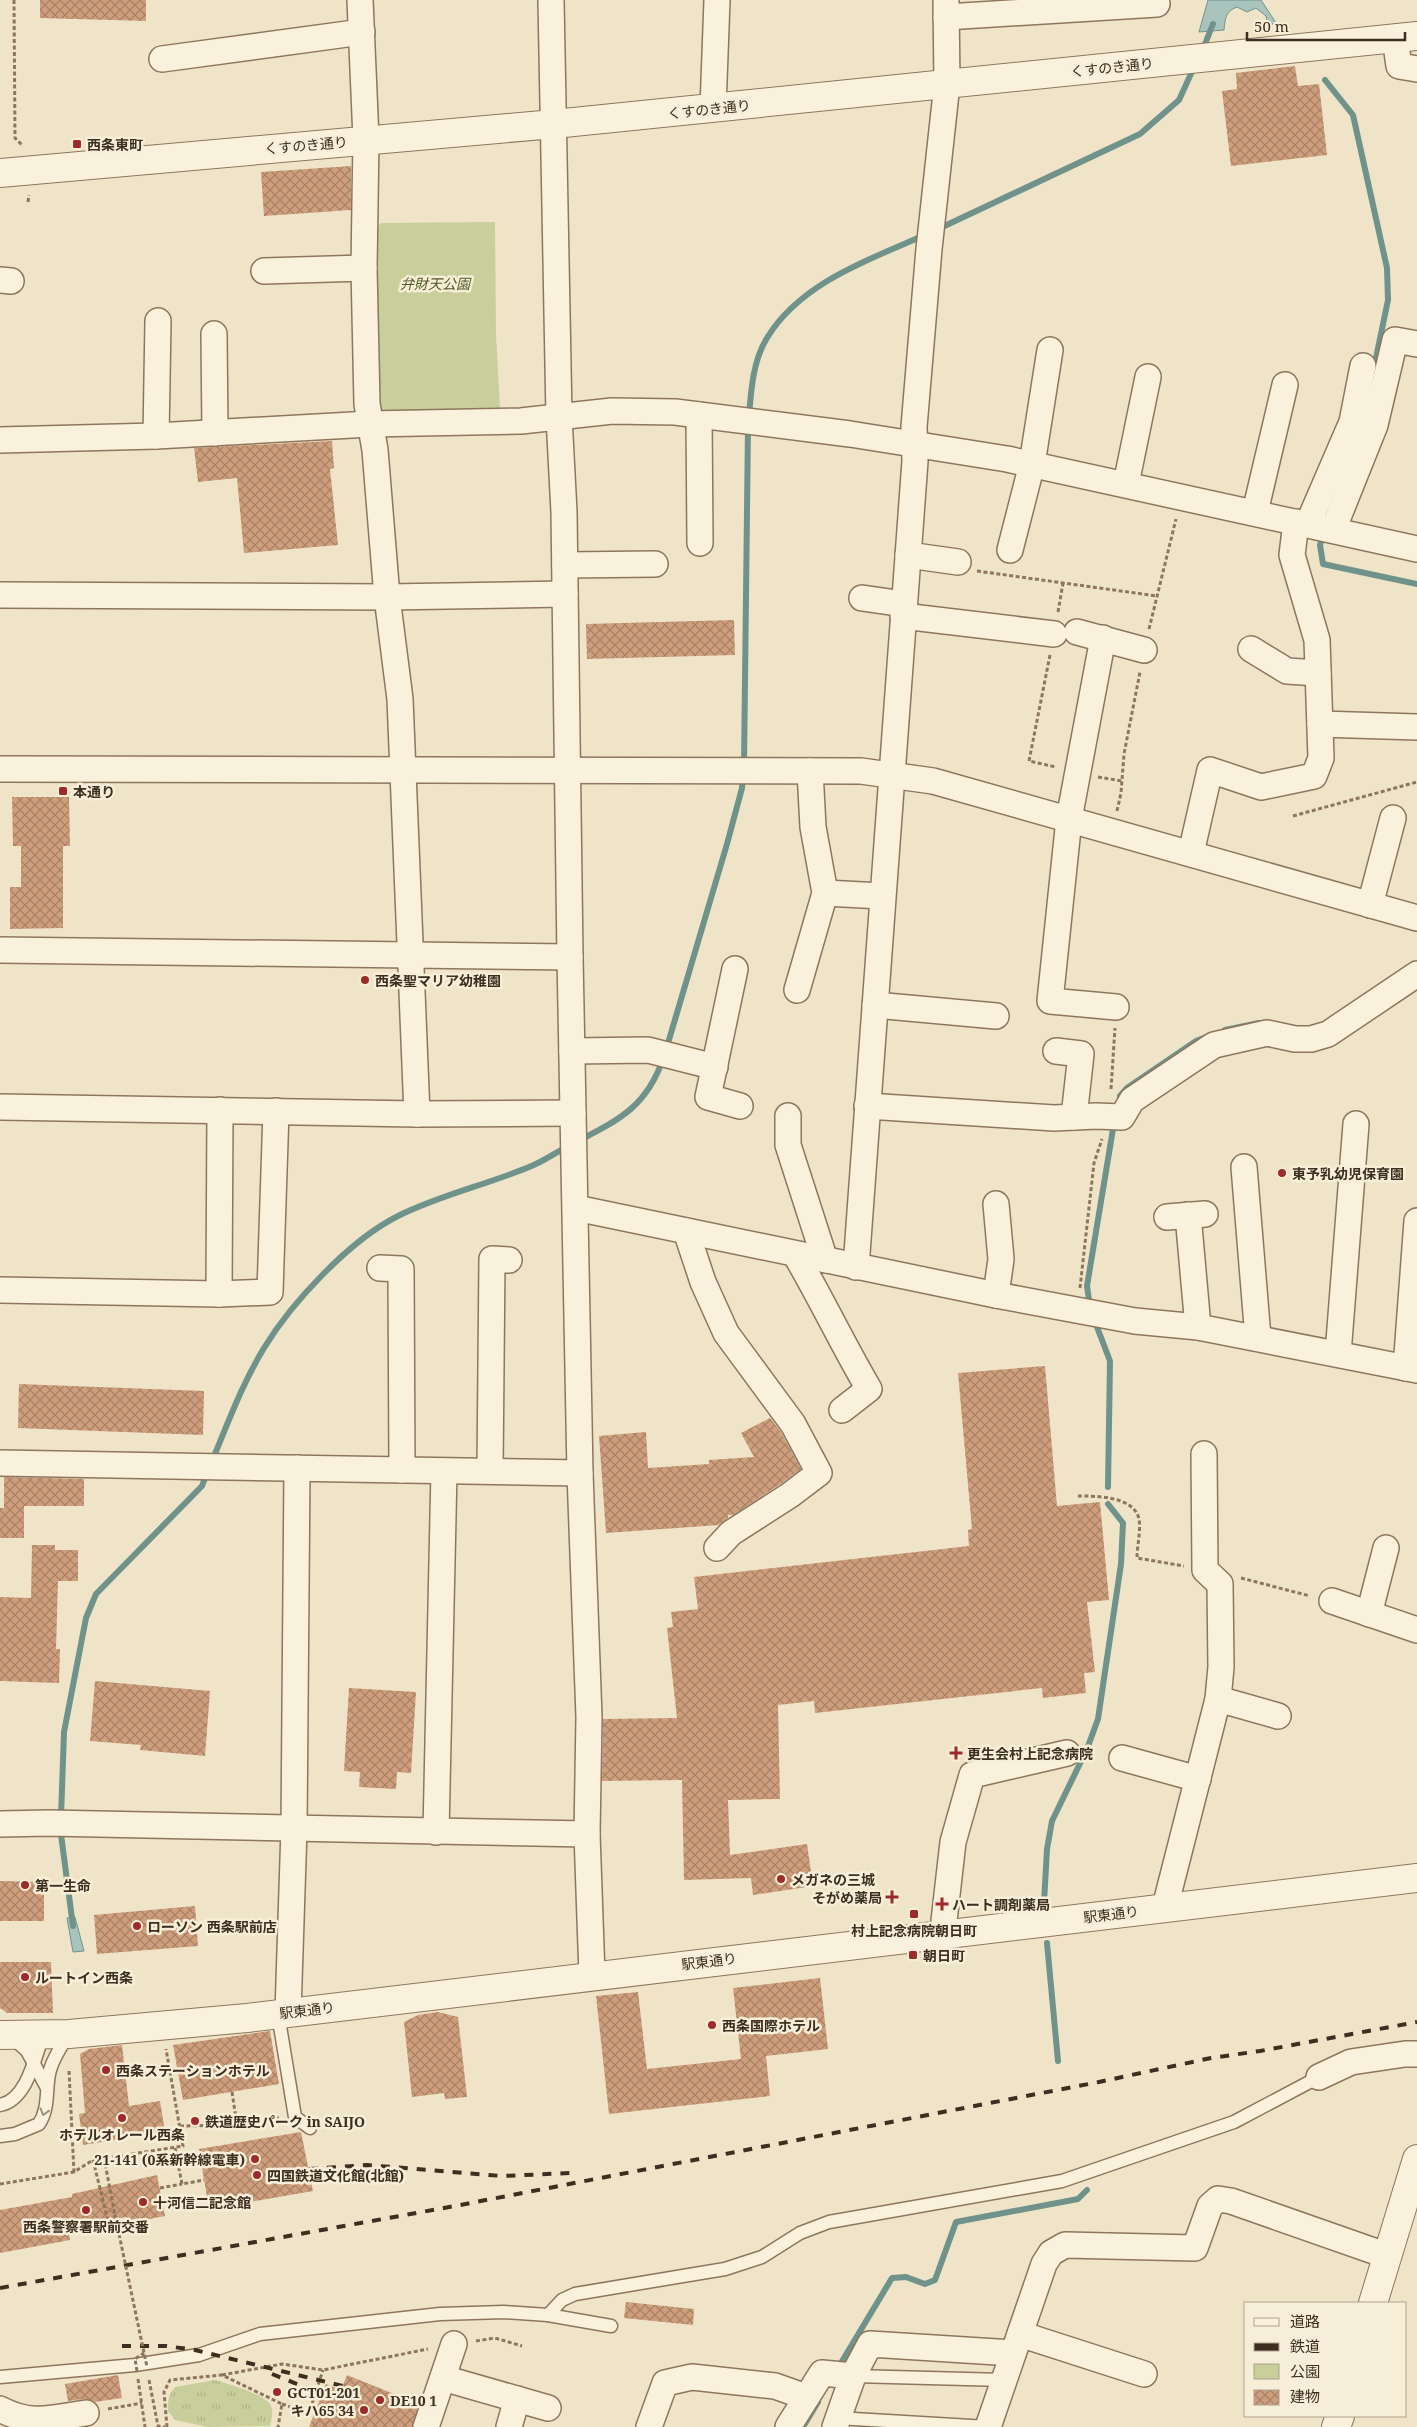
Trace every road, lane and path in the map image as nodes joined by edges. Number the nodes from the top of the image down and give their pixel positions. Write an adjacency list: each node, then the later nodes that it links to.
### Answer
1 (14, 0): 15 (path)
2 (360, 0): 7 (street)
3 (551, 0): 13 (street)
4 (717, 0): 12 (street)
5 (1157, 4): 6 (street)
6 (946, 8): 11 (street)
7 (362, 32): 9 (street); 14 (street)
8 (1406, 37): 10 (street); 11 (street, くすのき通り)
9 (162, 59)
10 (1417, 69)
11 (947, 84): 12 (street, くすのき通り); 33 (street)
12 (713, 108): 13 (street, くすのき通り)
13 (554, 124): 14 (street, くすのき通り); 28 (street)
14 (366, 140): 15 (street, くすのき通り); 18 (street)
15 (32, 170): 16 (street, くすのき通り); 17 (path)
16 (0, 173)
17 (28, 202)
18 (364, 268): 19 (street); 29 (street)
19 (264, 271)
20 (158, 321): 31 (street)
21 (214, 334): 30 (street)
22 (1417, 344): 37 (street)
23 (1050, 350): 34 (street)
24 (1363, 366): 37 (street)
25 (1148, 377): 35 (street)
26 (1285, 384): 36 (street)
27 (699, 414): 28 (street); 33 (street); 38 (street)
28 (559, 417): 29 (street); 44 (street)
29 (370, 424): 30 (street); 48 (street)
30 (215, 433): 31 (street)
31 (156, 436): 32 (street)
32 (0, 440)
33 (915, 445): 34 (street); 41 (street)
34 (1032, 464): 35 (street); 40 (street)
35 (1126, 484): 36 (street)
36 (1255, 512): 37 (street)
37 (1316, 526): 39 (street); 56 (street)
38 (700, 543)
39 (1417, 549)
40 (1010, 550)
41 (908, 555): 42 (street); 51 (street)
42 (958, 562): 45 (path)
43 (655, 564): 44 (street)
44 (564, 565): 46 (street)
45 (1063, 583): 49 (path); 52 (path)
46 (565, 594): 48 (street); 61 (street)
47 (0, 595): 48 (street)
48 (387, 596): 60 (street)
49 (1157, 596)
50 (862, 598): 51 (street)
51 (904, 610): 52 (street); 64 (street)
52 (1066, 633): 53 (street); 63 (path)
53 (1103, 638): 55 (street); 63 (street)
54 (1251, 649): 56 (street)
55 (1144, 650)
56 (1318, 673): 57 (street)
57 (1320, 724): 58 (street); 70 (street)
58 (1417, 727)
59 (0, 769): 60 (street)
60 (404, 769): 61 (street); 76 (street)
61 (567, 770): 62 (street); 77 (street)
62 (810, 771): 64 (street); 71 (street)
63 (1077, 772): 65 (path); 69 (street)
64 (891, 774): 69 (street); 72 (street)
65 (1122, 782)
66 (1417, 782): 67 (path)
67 (1293, 816)
68 (1393, 818): 73 (street)
69 (1069, 819): 70 (street); 82 (street)
70 (1191, 853): 73 (street)
71 (825, 893): 72 (street); 80 (street)
72 (882, 896): 81 (street)
73 (1370, 905): 74 (street)
74 (1417, 918)
75 (0, 950): 76 (street)
76 (411, 954): 77 (street); 93 (street)
77 (570, 957): 85 (street)
78 (734, 969): 86 (street)
79 (1417, 974): 96 (street)
80 (797, 990)
81 (875, 1005): 83 (street); 88 (street)
82 (1116, 1007): 96 (path)
83 (996, 1016)
84 (1056, 1051): 95 (street)
85 (572, 1052): 86 (street); 92 (street)
86 (715, 1068): 87 (street)
87 (740, 1106)
88 (868, 1106): 95 (street); 107 (street)
89 (0, 1107): 90 (street)
90 (220, 1110): 91 (street); 110 (street)
91 (276, 1111): 93 (street); 110 (street)
92 (573, 1113): 93 (street); 100 (street)
93 (417, 1114)
94 (788, 1116): 106 (street)
95 (1074, 1117): 96 (street)
96 (1114, 1117): 112 (path)
97 (1356, 1124): 115 (street)
98 (1244, 1167): 114 (street)
99 (996, 1204): 111 (street)
100 (576, 1208): 103 (street); 124 (street)
101 (1186, 1216): 113 (street)
102 (1417, 1221): 116 (street)
103 (686, 1231): 104 (street); 125 (street)
104 (795, 1254): 106 (street); 117 (street)
105 (509, 1260): 123 (street)
106 (826, 1260): 107 (street)
107 (856, 1267): 111 (street)
108 (380, 1268): 121 (street)
109 (0, 1290): 110 (street)
110 (219, 1294)
111 (996, 1295): 112 (street)
112 (1087, 1312): 113 (street)
113 (1198, 1327): 114 (street)
114 (1258, 1338): 115 (street)
115 (1338, 1354): 116 (street)
116 (1411, 1369)
117 (842, 1410)
118 (1204, 1454): 130 (street)
119 (0, 1463): 120 (street)
120 (298, 1468): 121 (street); 136 (street)
121 (402, 1470): 122 (street)
122 (444, 1471): 123 (street); 137 (street)
123 (490, 1471): 124 (street)
124 (580, 1473): 138 (street)
125 (717, 1548)
126 (1386, 1548): 128 (street)
127 (1332, 1601): 128 (street)
128 (1369, 1614): 129 (street)
129 (1417, 1630)
130 (1218, 1699): 131 (street); 134 (street)
131 (1278, 1716)
132 (1067, 1753): 141 (street)
133 (1122, 1758): 134 (street)
134 (1198, 1779): 140 (street)
135 (0, 1824): 136 (street)
136 (294, 1829): 137 (street); 143 (street)
137 (436, 1832): 138 (street)
138 (588, 1834): 142 (street)
139 (1417, 1878): 140 (street, 駅東通り)
140 (1165, 1908): 141 (street, 駅東通り)
141 (946, 1933): 142 (street, 駅東通り)
142 (592, 1975): 143 (street, 駅東通り)
143 (283, 2013): 144 (street, 駅東通り); 156 (lane)
144 (56, 2034): 145 (street, 駅東通り); 149 (lane); 151 (lane)
145 (5, 2036): 149 (lane)
146 (165, 2044): 158 (path)
147 (1417, 2054): 150 (street)
148 (68, 2062): 153 (path)
149 (34, 2063): 151 (lane); 155 (lane)
150 (1319, 2077): 173 (lane)
151 (47, 2088): 160 (lane, one-way to 160)
152 (232, 2092): 157 (path)
153 (70, 2093): 154 (path); 165 (path)
154 (62, 2094)
155 (0, 2105)
156 (295, 2117): 157 (path); 159 (lane)
157 (237, 2125): 158 (path)
158 (180, 2126): 161 (path)
159 (310, 2128)
160 (0, 2136)
161 (175, 2148): 162 (path); 168 (path)
162 (104, 2158): 163 (path); 170 (path, bridge)
163 (94, 2160): 165 (path); 170 (path)
164 (1417, 2160): 171 (street)
165 (74, 2172): 167 (path)
166 (204, 2180): 168 (path)
167 (0, 2184)
168 (182, 2184): 169 (path)
169 (160, 2188)
170 (117, 2225): 178 (path, bridge)
171 (1388, 2256): 172 (street); 176 (street)
172 (1374, 2302)
173 (548, 2315): 174 (lane); 183 (lane)
174 (611, 2326)
175 (454, 2344): 177 (path); 179 (path); 184 (street)
176 (1017, 2344): 180 (street); 182 (street); 185 (street)
177 (522, 2346)
178 (144, 2353): 188 (path, bridge); 194 (path, bridge)
179 (324, 2370): 181 (path); 189 (path)
180 (1144, 2374)
181 (222, 2375): 189 (path); 196 (path)
182 (852, 2375): 185 (lane); 186 (street); 193 (street)
183 (0, 2377)
184 (443, 2378): 187 (street); 198 (street)
185 (1004, 2380): 202 (street)
186 (806, 2397): 200 (street); 201 (street)
187 (517, 2399): 190 (street); 199 (street)
188 (142, 2403): 192 (path); 195 (path)
189 (282, 2404): 197 (path)
190 (548, 2408)
191 (0, 2409): 192 (street)
192 (86, 2413)
193 (836, 2423): 202 (lane)
194 (156, 2426): 196 (path)
195 (145, 2427)
196 (166, 2427)
197 (278, 2427)
198 (426, 2427)
199 (509, 2427)
200 (649, 2427)
201 (788, 2427)
202 (988, 2427)

